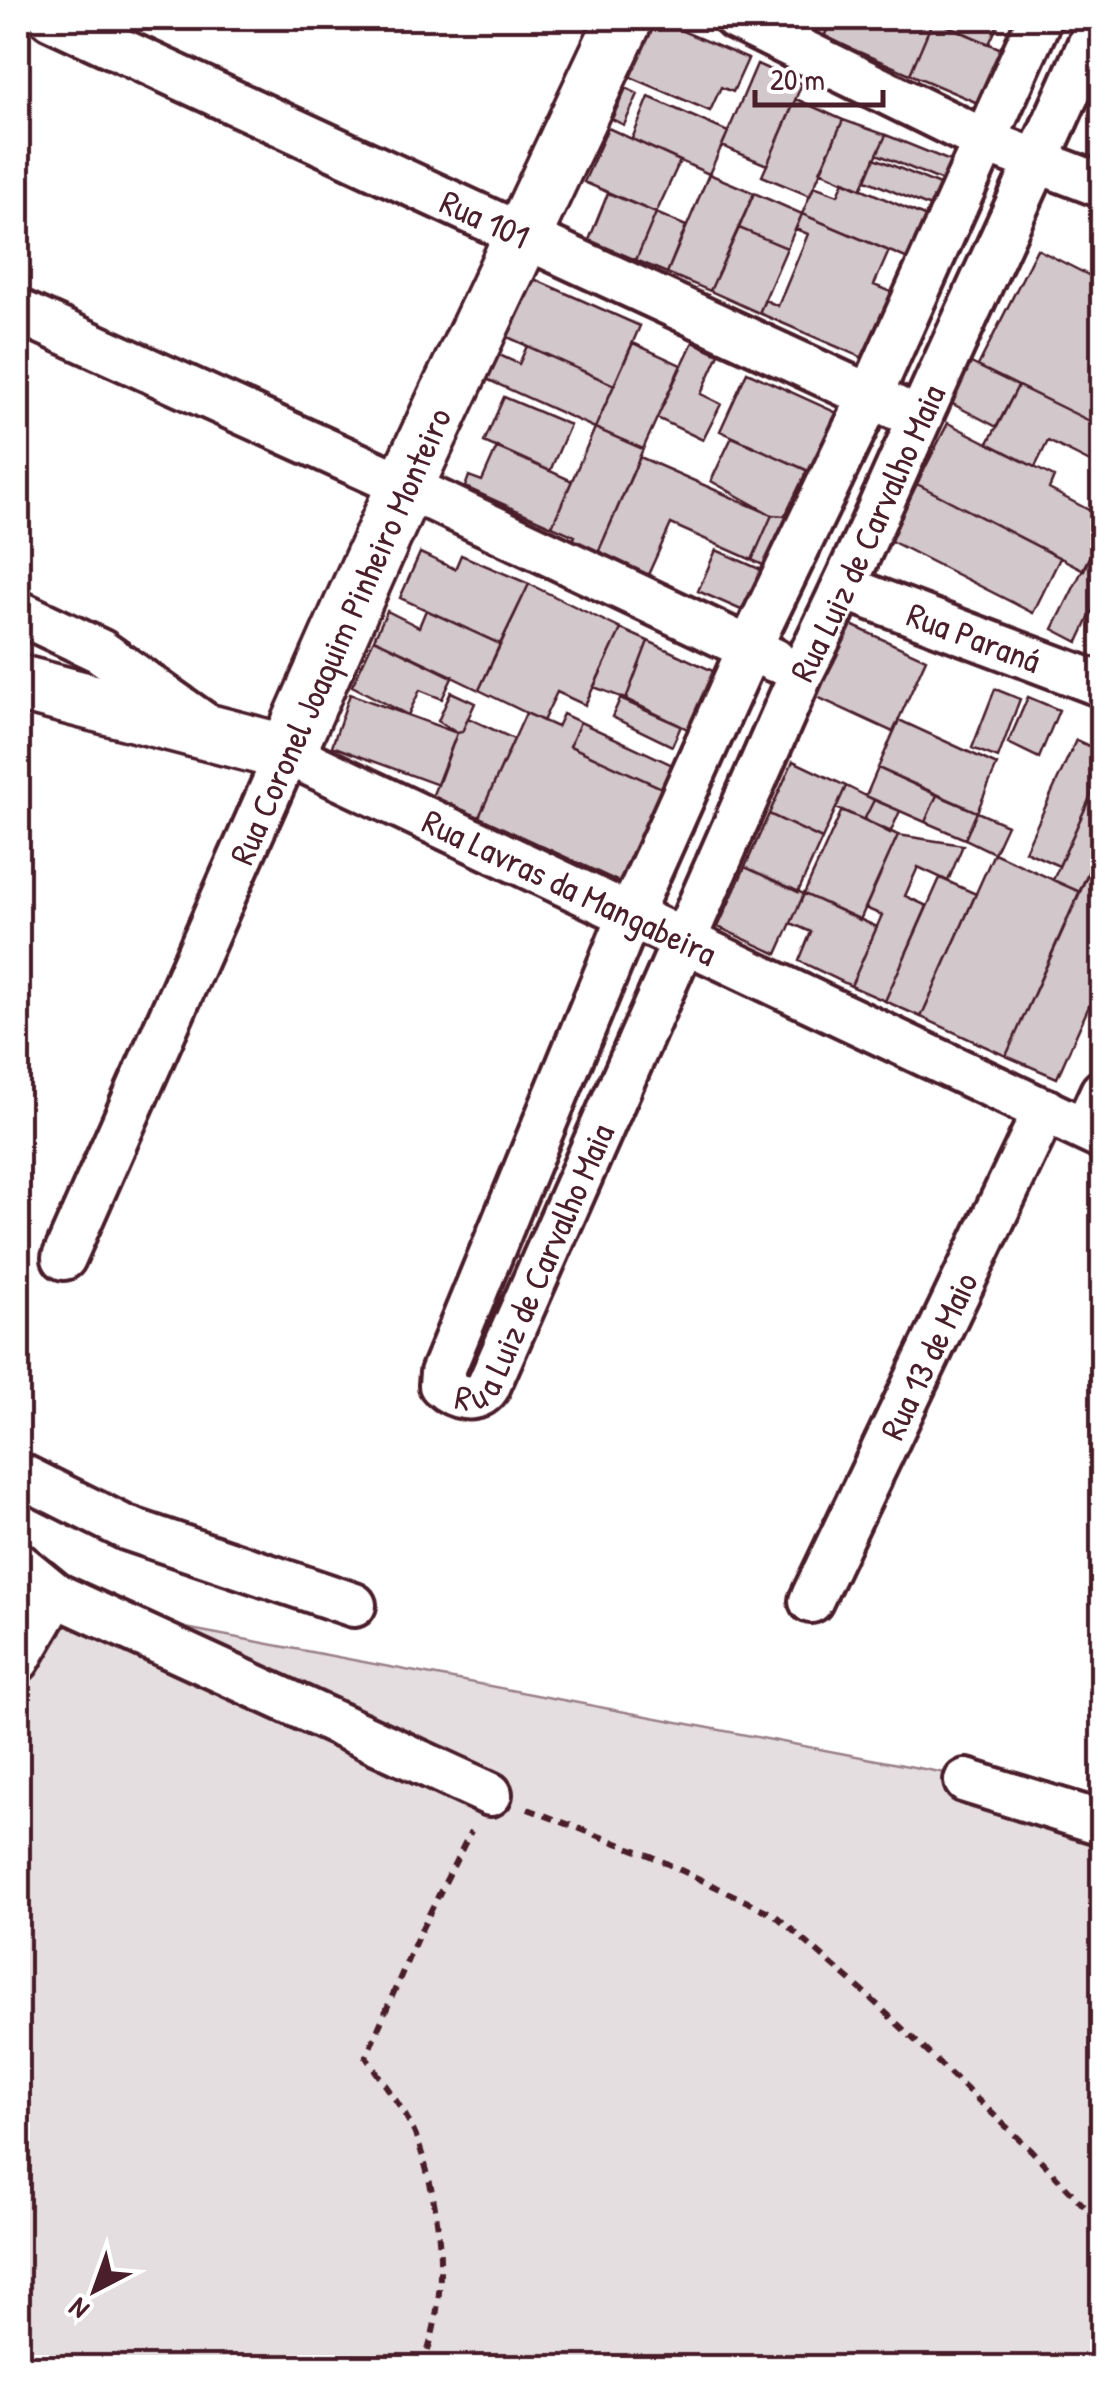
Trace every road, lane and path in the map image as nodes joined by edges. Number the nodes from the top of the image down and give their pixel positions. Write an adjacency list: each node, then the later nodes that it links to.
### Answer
1 (51, 18): 9 (street, Rua 101)
2 (625, 18): 9 (street, Rua Coronel Joaquim Pinheiro Monteiro)
3 (735, 18): 6 (street)
4 (1040, 18): 6 (street, Rua Luiz de Carvalho Maia)
5 (1101, 18): 7 (street, Rua Luiz de Carvalho Maia)
6 (985, 141): 7 (street); 11 (street, Rua Luiz de Carvalho Maia)
7 (1039, 161): 8 (street); 12 (street, Rua Luiz de Carvalho Maia)
8 (1102, 186)
9 (522, 236): 11 (street, Rua 101); 13 (street, Rua Coronel Joaquim Pinheiro Monteiro)
10 (18, 311): 13 (street)
11 (870, 397): 12 (street, Rua 101); 16 (street, Rua Luiz de Carvalho Maia)
12 (920, 417): 14 (street, Rua Luiz de Carvalho Maia)
13 (405, 486): 16 (street); 21 (street, Rua Coronel Joaquim Pinheiro Monteiro)
14 (845, 588): 17 (street, Rua Luiz de Carvalho Maia); 19 (street, Rua Paraná)
15 (18, 612): 20 (street)
16 (749, 649): 17 (street); 22 (street, Rua Luiz de Carvalho Maia)
17 (802, 672): 23 (street, Rua Luiz de Carvalho Maia)
18 (18, 683): 20 (street, Rua Lavras da Mangabeira)
19 (1102, 685)
20 (216, 733): 21 (street, Rua Lavras da Mangabeira)
21 (287, 753): 22 (street, Rua Lavras da Mangabeira); 26 (street, Rua Coronel Joaquim Pinheiro Monteiro)
22 (630, 915): 23 (street, Rua Lavras da Mangabeira); 23 (street, Rua Luiz de Carvalho Maia)
23 (683, 940): 24 (street, Rua Lavras da Mangabeira)
24 (1045, 1110): 25 (street, Rua Lavras da Mangabeira); 30 (street, Rua 13 de Maio)
25 (1097, 1120)
26 (64, 1258)
27 (18, 1474): 31 (street)
28 (18, 1564): 29 (street)
29 (56, 1595): 32 (street); 34 (street)
30 (810, 1601)
31 (354, 1604)
32 (18, 1660)
33 (966, 1781): 35 (street)
34 (490, 1794): 36 (path); 37 (path)
35 (1102, 1824)
36 (1102, 2226)
37 (422, 2368)

